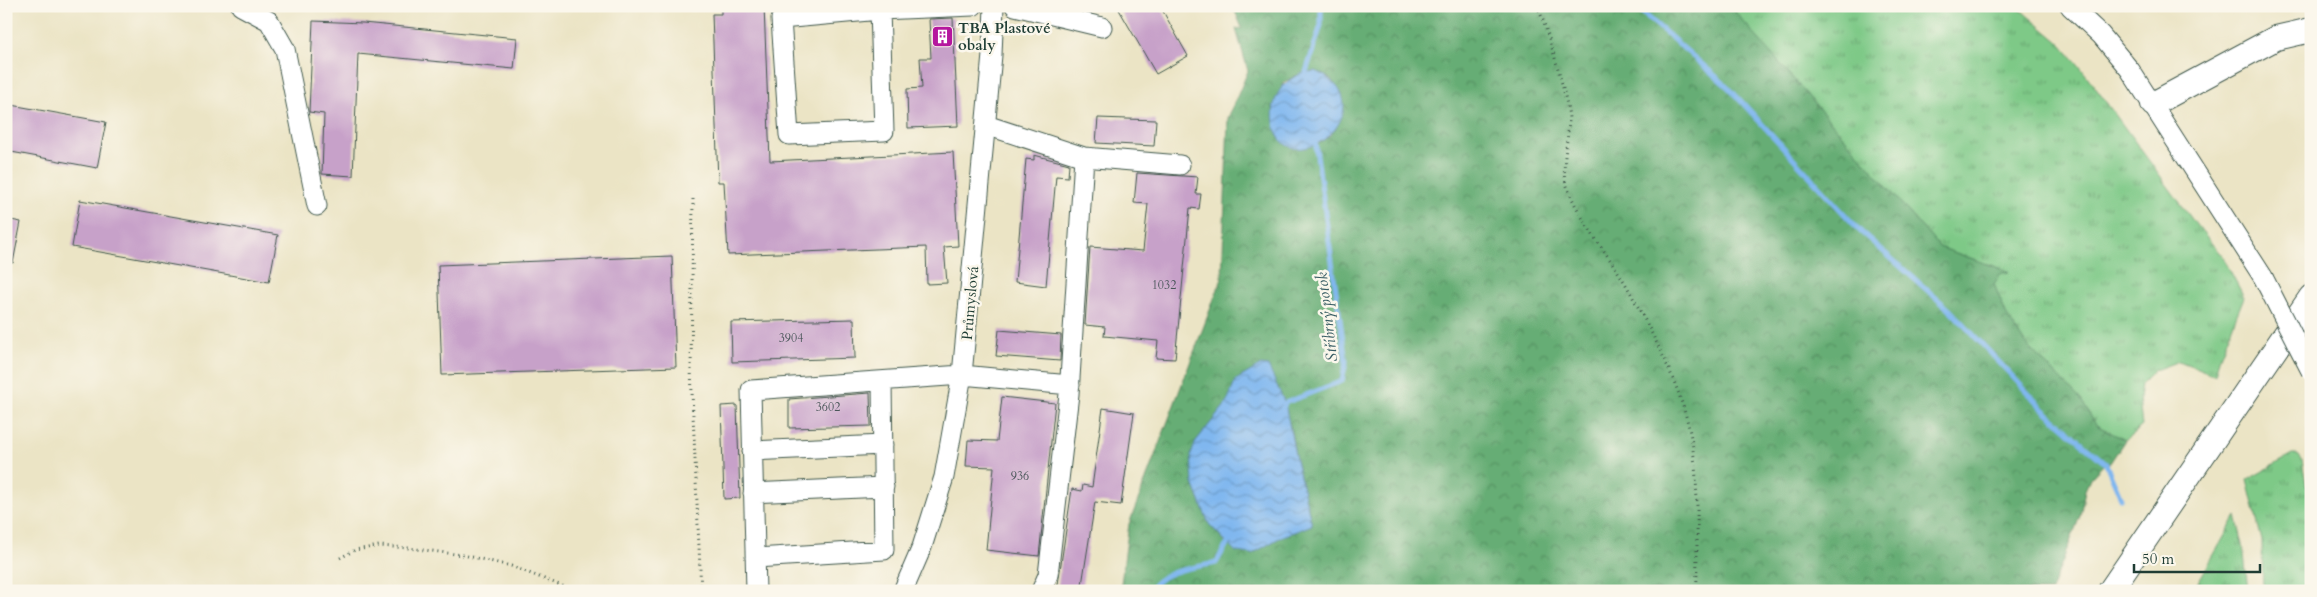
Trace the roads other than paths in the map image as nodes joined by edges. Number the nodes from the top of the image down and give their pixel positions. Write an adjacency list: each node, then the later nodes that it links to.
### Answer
1 (241, 6): 13 (street)
2 (973, 6): 6 (street)
3 (994, 6): 10 (street, Průmyslová)
4 (1015, 6): 7 (street)
5 (2070, 6): 9 (street)
6 (880, 10): 6 (street)
7 (1102, 27)
8 (2311, 30): 9 (main road)
9 (2153, 104): 17 (street, bridge)
10 (986, 125): 11 (street); 18 (street, Průmyslová)
11 (1084, 157): 12 (street); 20 (street)
12 (1180, 165)
13 (317, 206)
14 (2311, 297): 16 (main road)
15 (2311, 319): 16 (main road)
16 (2271, 356): 29 (main road)
17 (2311, 371)
18 (962, 376): 19 (street); 20 (street); 27 (street, Průmyslová)
19 (882, 381): 21 (street); 22 (street)
20 (1070, 384): 28 (street)
21 (883, 445): 22 (street); 23 (street)
22 (752, 452): 24 (street)
23 (884, 487): 24 (street); 25 (street)
24 (753, 493): 25 (street)
25 (755, 558): 26 (street)
26 (756, 591)
27 (903, 591)
28 (1041, 591)
29 (2110, 591)

